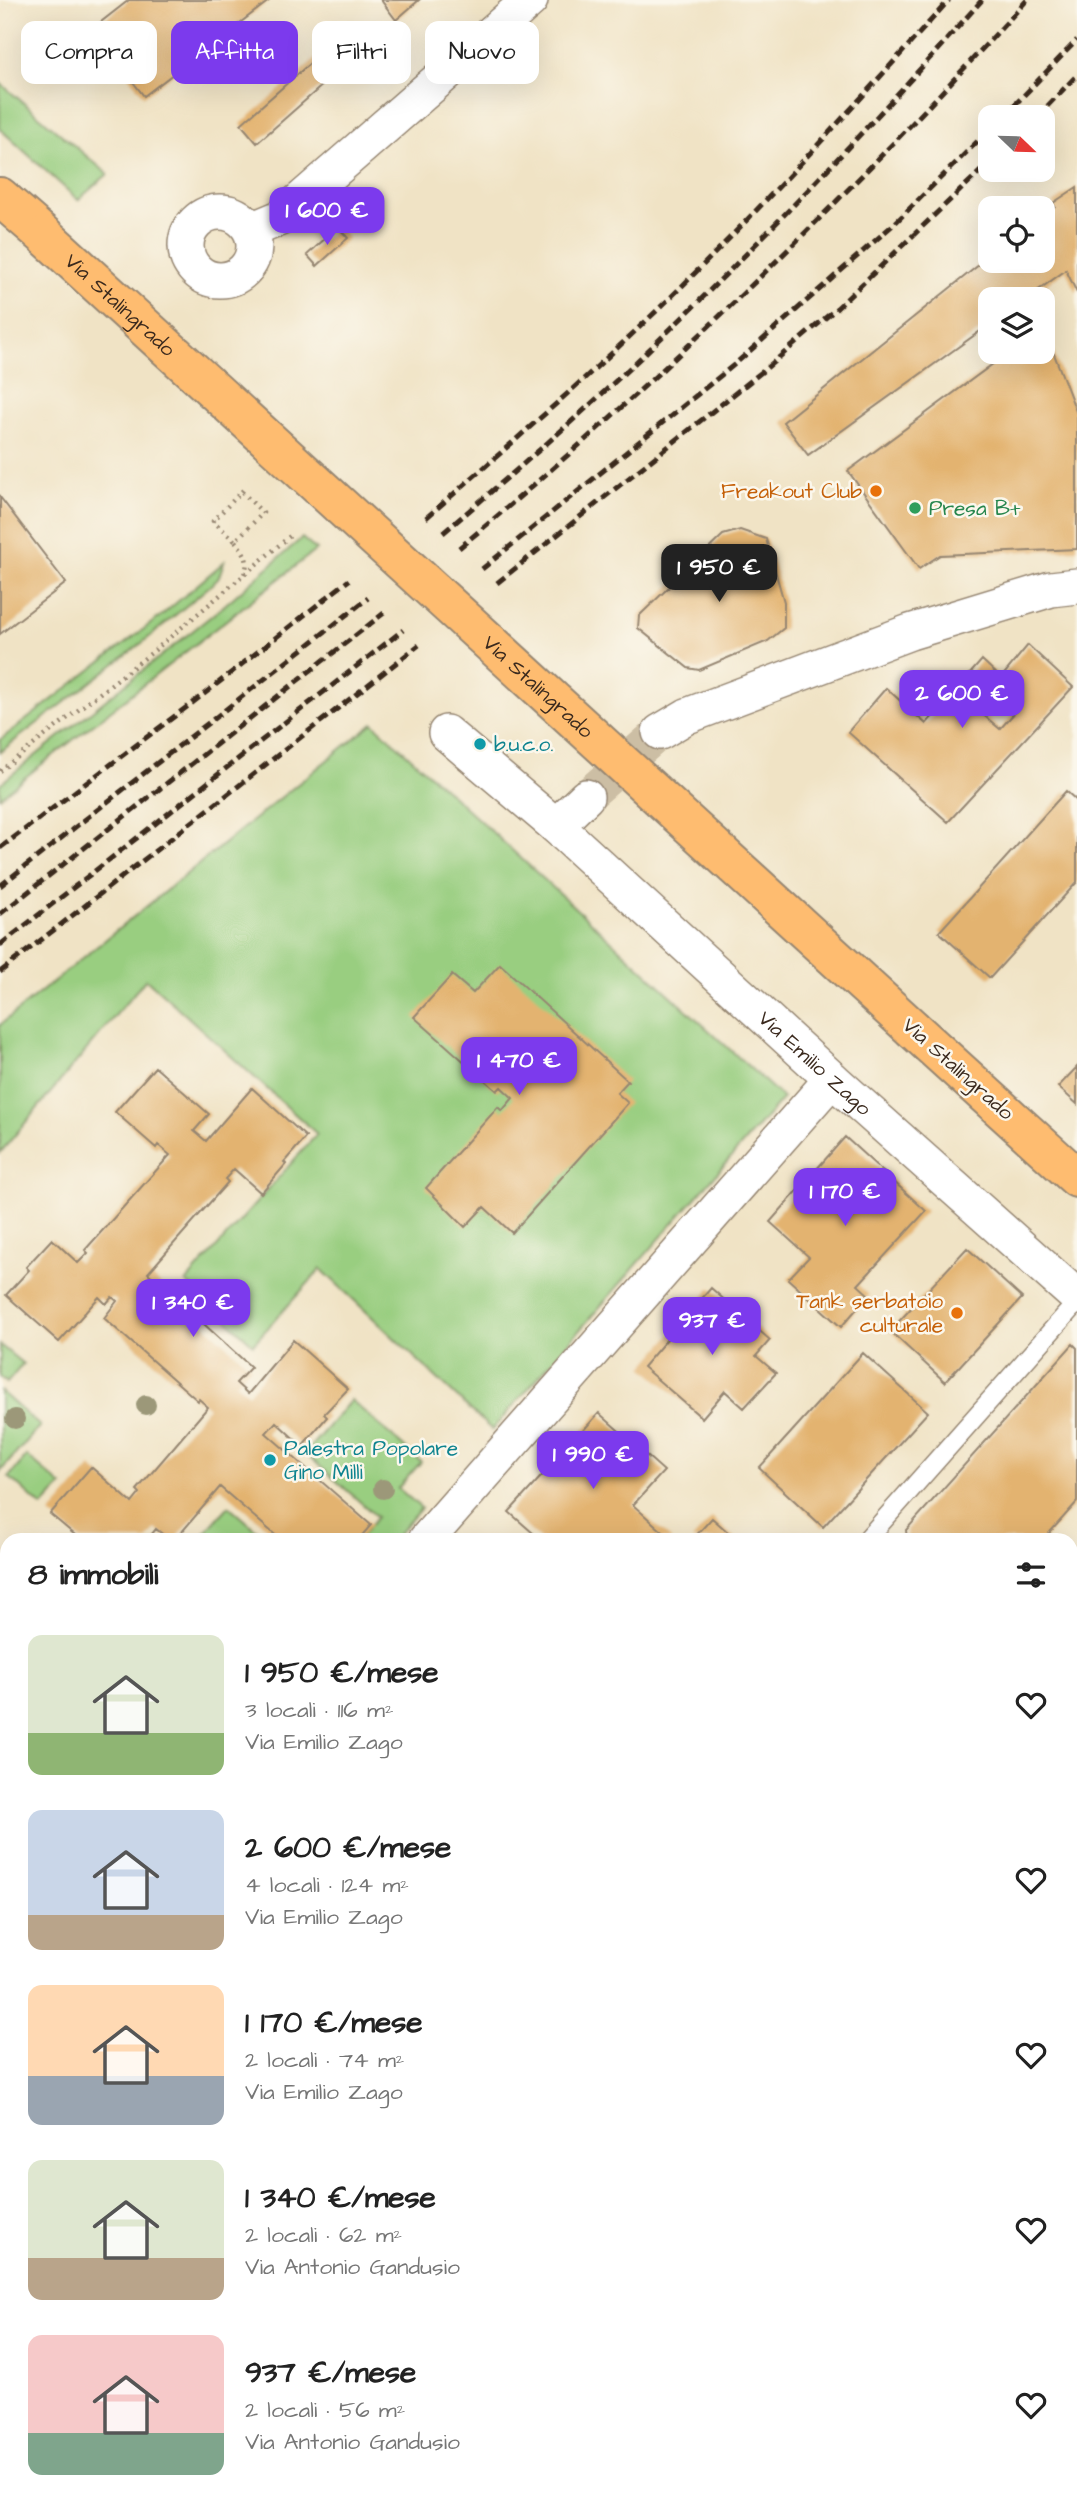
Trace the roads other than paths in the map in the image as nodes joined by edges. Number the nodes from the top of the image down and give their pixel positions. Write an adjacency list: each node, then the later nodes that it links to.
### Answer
1 (530, 0): 3 (street)
2 (0, 197): 10 (main road, Via Stalingrado, bridge)
3 (251, 230)
4 (1077, 586): 5 (street)
5 (660, 732)
6 (446, 733): 8 (street, Via Emilio Zago)
7 (586, 797): 8 (street)
8 (556, 826): 9 (street, Via Emilio Zago)
9 (832, 1079): 11 (street, Via Emilio Zago); 12 (street)
10 (1077, 1178)
11 (1077, 1300): 13 (lane)
12 (432, 1533)
13 (872, 1533)

